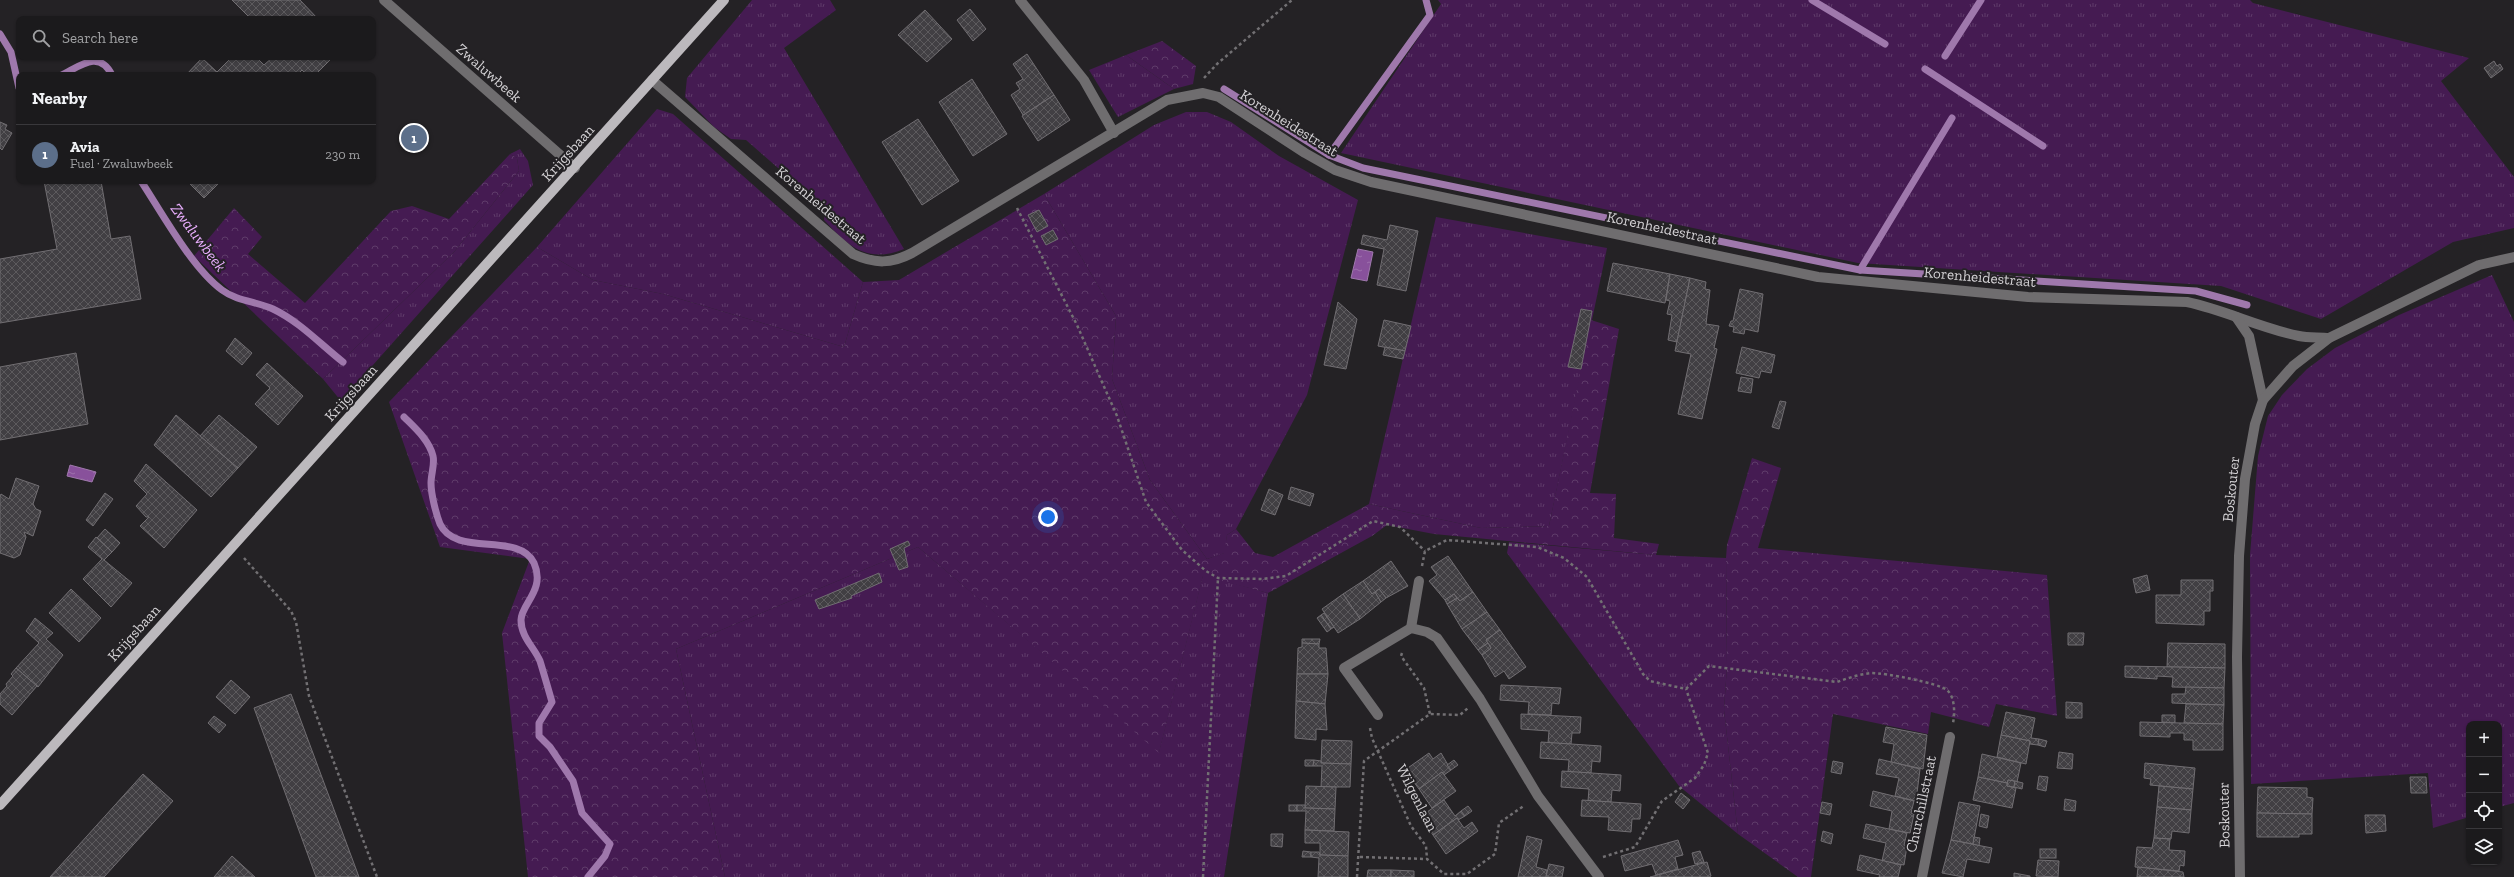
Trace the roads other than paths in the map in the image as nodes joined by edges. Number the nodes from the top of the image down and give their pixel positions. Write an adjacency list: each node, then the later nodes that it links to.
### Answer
1 (384, 0): 6 (street, Zwaluwbeek)
2 (724, 0): 4 (main road, Krijgsbaan)
3 (1020, 0): 5 (street)
4 (652, 80): 5 (street, Korenheidestraat); 6 (main road, Krijgsbaan)
5 (1114, 133): 8 (street, Korenheidestraat)
6 (575, 168): 15 (main road, Krijgsbaan)
7 (2514, 257): 9 (street, Boskouter)
8 (2236, 317): 9 (street, Korenheidestraat); 10 (street)
9 (2329, 338): 10 (street, Boskouter)
10 (2263, 400): 18 (street, Boskouter)
11 (1418, 581): 12 (street)
12 (1411, 628): 13 (street); 16 (street)
13 (1378, 715)
14 (1950, 737): 17 (street, Churchillstraat)
15 (0, 805)
16 (1600, 877)
17 (1922, 877)
18 (2240, 877)

